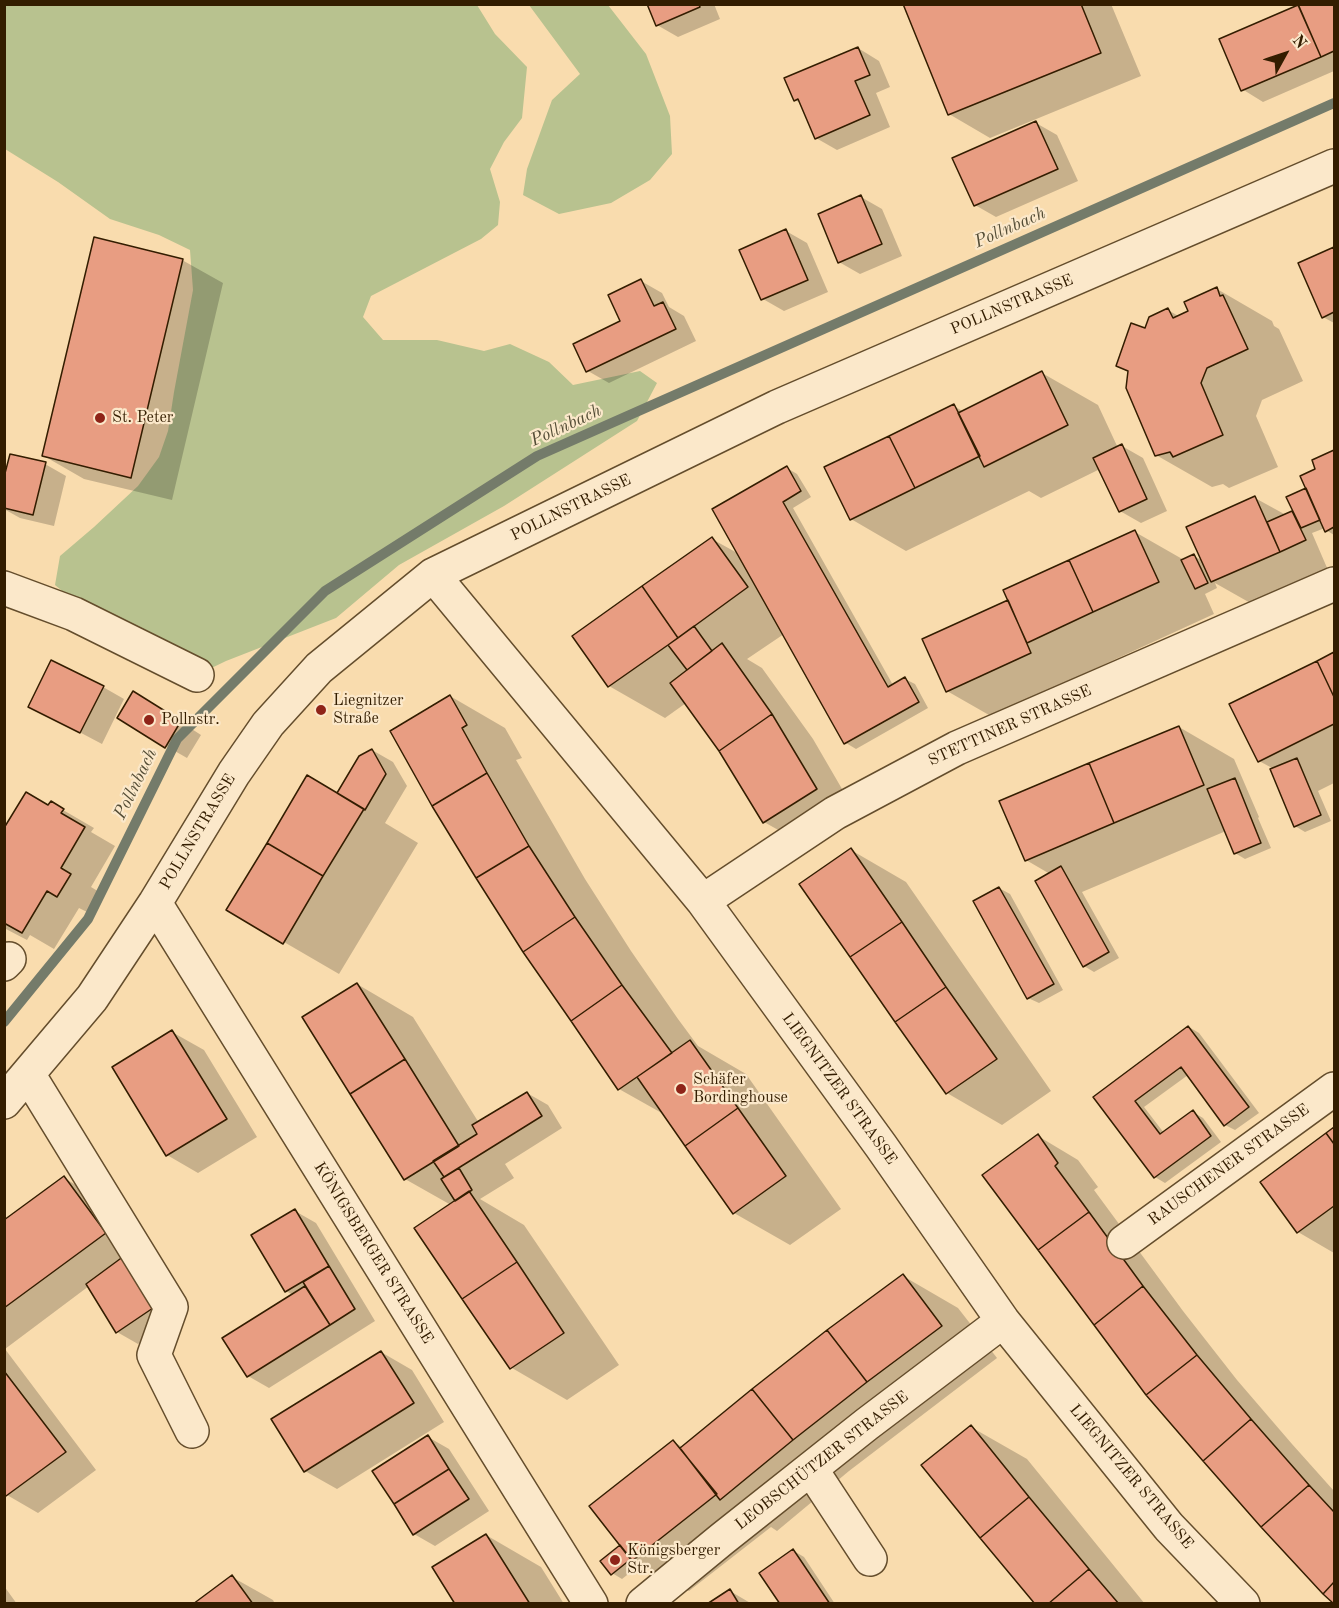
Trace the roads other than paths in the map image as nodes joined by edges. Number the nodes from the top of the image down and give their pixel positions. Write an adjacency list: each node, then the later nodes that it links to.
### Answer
1 (1335, 166): 2 (street, POLLNSTRASSE)
2 (433, 575): 6 (street, LIEGNITZER STRASSE); 7 (street, POLLNSTRASSE)
3 (1335, 584): 6 (street, STETTINER STRASSE)
4 (4, 588): 5 (street)
5 (197, 675)
6 (704, 901): 12 (street, LIEGNITZER STRASSE)
7 (155, 903): 8 (street, POLLNSTRASSE); 16 (street, KÖNIGSBERGER STRASSE)
8 (28, 1074): 10 (street, POLLNSTRASSE); 13 (street)
9 (1335, 1089): 11 (street, RAUSCHENER STRASSE)
10 (4, 1102)
11 (1124, 1242)
12 (1003, 1321): 14 (street, LEOBSCHÜTZER STRASSE); 18 (street, LIEGNITZER STRASSE)
13 (192, 1431)
14 (811, 1469): 15 (street); 17 (street, LEOBSCHÜTZER STRASSE)
15 (870, 1559)
16 (591, 1604)
17 (643, 1604)
18 (1243, 1604)

